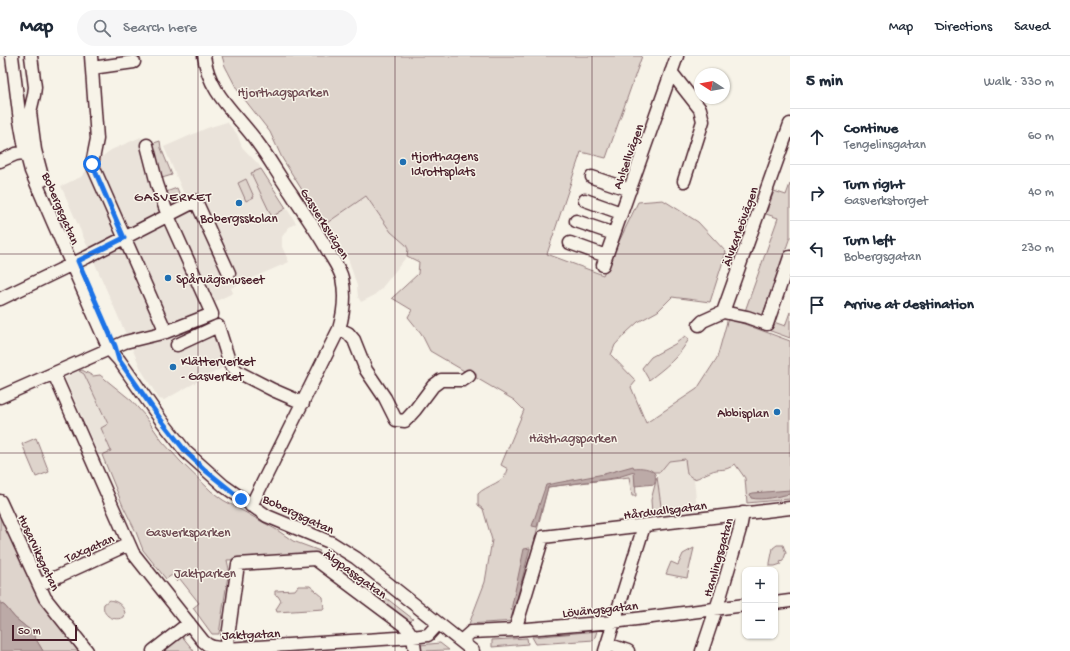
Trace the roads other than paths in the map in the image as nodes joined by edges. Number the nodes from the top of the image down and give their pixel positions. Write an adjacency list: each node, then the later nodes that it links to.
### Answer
1 (12, 56): 10 (street, Bobergsgatan)
2 (31, 56): 10 (street, Bobergsgatan)
3 (204, 56): 28 (street, Gasverksvägen)
4 (677, 56): 7 (street, Ahlsellvägen)
5 (91, 62): 6 (street); 20 (street)
6 (134, 62)
7 (671, 72): 13 (street); 14 (street, Ahlsellvägen)
8 (790, 124): 26 (street, Älvkarleövägen)
9 (147, 145): 17 (street)
10 (31, 151): 11 (street); 23 (street, Bobergsgatan)
11 (0, 161)
12 (592, 177): 14 (street)
13 (684, 181)
14 (630, 190): 16 (street, Ahlsellvägen)
15 (585, 200): 16 (street)
16 (621, 213): 19 (street, Ahlsellvägen)
17 (168, 216): 20 (street); 24 (street); 29 (street)
18 (576, 221): 19 (street)
19 (614, 234): 21 (street, Ahlsellvägen)
20 (124, 238): 23 (street); 29 (street)
21 (570, 243)
22 (790, 257): 26 (street)
23 (74, 263): 25 (street); 31 (street, Bobergsgatan)
24 (230, 273)
25 (0, 299)
26 (723, 312): 27 (street)
27 (698, 325)
28 (339, 329): 33 (street); 35 (street, Gasverksvägen)
29 (166, 332): 31 (street)
30 (177, 345): 35 (street)
31 (112, 347): 32 (street); 37 (street, Bobergsgatan)
32 (54, 374): 34 (street); 41 (street, Jaktgatan)
33 (469, 376)
34 (0, 397)
35 (302, 403): 37 (street, Gasverksvägen)
36 (0, 501): 42 (street, Husarviksgatan)
37 (252, 506): 49 (street, Bobergsgatan)
38 (790, 508): 39 (street, Hårdvallsgatan)
39 (744, 513): 40 (street, Hårdvallsgatan); 46 (street, Hamlingsgatan)
40 (644, 526): 47 (street); 50 (street, Hårdvallsgatan)
41 (129, 544): 42 (street, Taxgatan); 48 (street, Jaktgatan)
42 (38, 586): 56 (street, Husarviksgatan)
43 (790, 602): 44 (street)
44 (778, 603)
45 (742, 606): 46 (street, Lövängsgatan)
46 (717, 608): 47 (street, Lövängsgatan); 61 (street, Hamlingsgatan)
47 (613, 622): 50 (street, Lövängsgatan); 53 (street)
48 (189, 623): 54 (street, Jaktgatan); 57 (street)
49 (438, 624): 51 (street, Jaktgatan); 52 (street, Bobergsgatan)
50 (515, 630): 52 (street, Lövängsgatan)
51 (413, 637): 55 (street, Jaktgatan); 55 (street, Älgpassgatan); 58 (street)
52 (461, 641): 59 (street, Bobergsgatan)
53 (606, 648): 60 (street)
54 (212, 649): 55 (street, Jaktgatan)
55 (226, 650)
56 (87, 651)
57 (153, 651)
58 (415, 651)
59 (473, 651)
60 (628, 651)
61 (702, 651)

